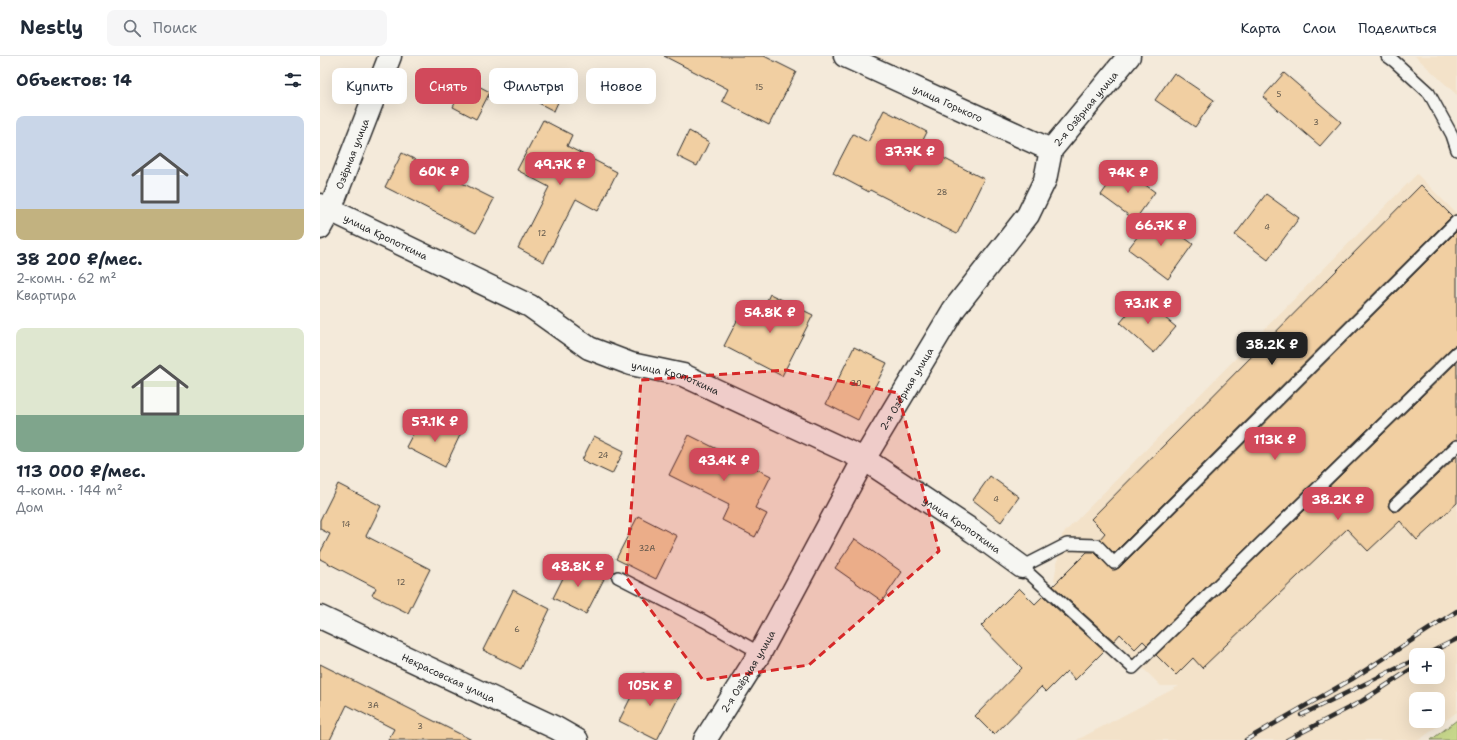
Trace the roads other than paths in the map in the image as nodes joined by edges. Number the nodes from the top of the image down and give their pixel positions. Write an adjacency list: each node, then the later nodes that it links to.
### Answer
1 (390, 56): 7 (street, Озёрная улица)
2 (845, 56): 5 (street, улица Горького)
3 (1129, 56): 5 (street, 2-я Озёрная улица)
4 (1387, 56): 6 (lane)
5 (1052, 150): 11 (street, 2-я Озёрная улица)
6 (1457, 150)
7 (323, 214): 11 (street, улица Кропоткина)
8 (1457, 221): 13 (lane)
9 (1457, 352): 13 (lane)
10 (1457, 446): 12 (lane)
11 (864, 459): 13 (street, улица Кропоткина); 16 (street, 2-я Озёрная улица)
12 (1394, 504)
13 (1022, 567)
14 (618, 577): 16 (lane)
15 (320, 617): 17 (street, Некрасовская улица)
16 (760, 653): 18 (street, 2-я Озёрная улица)
17 (577, 740)
18 (705, 740)

